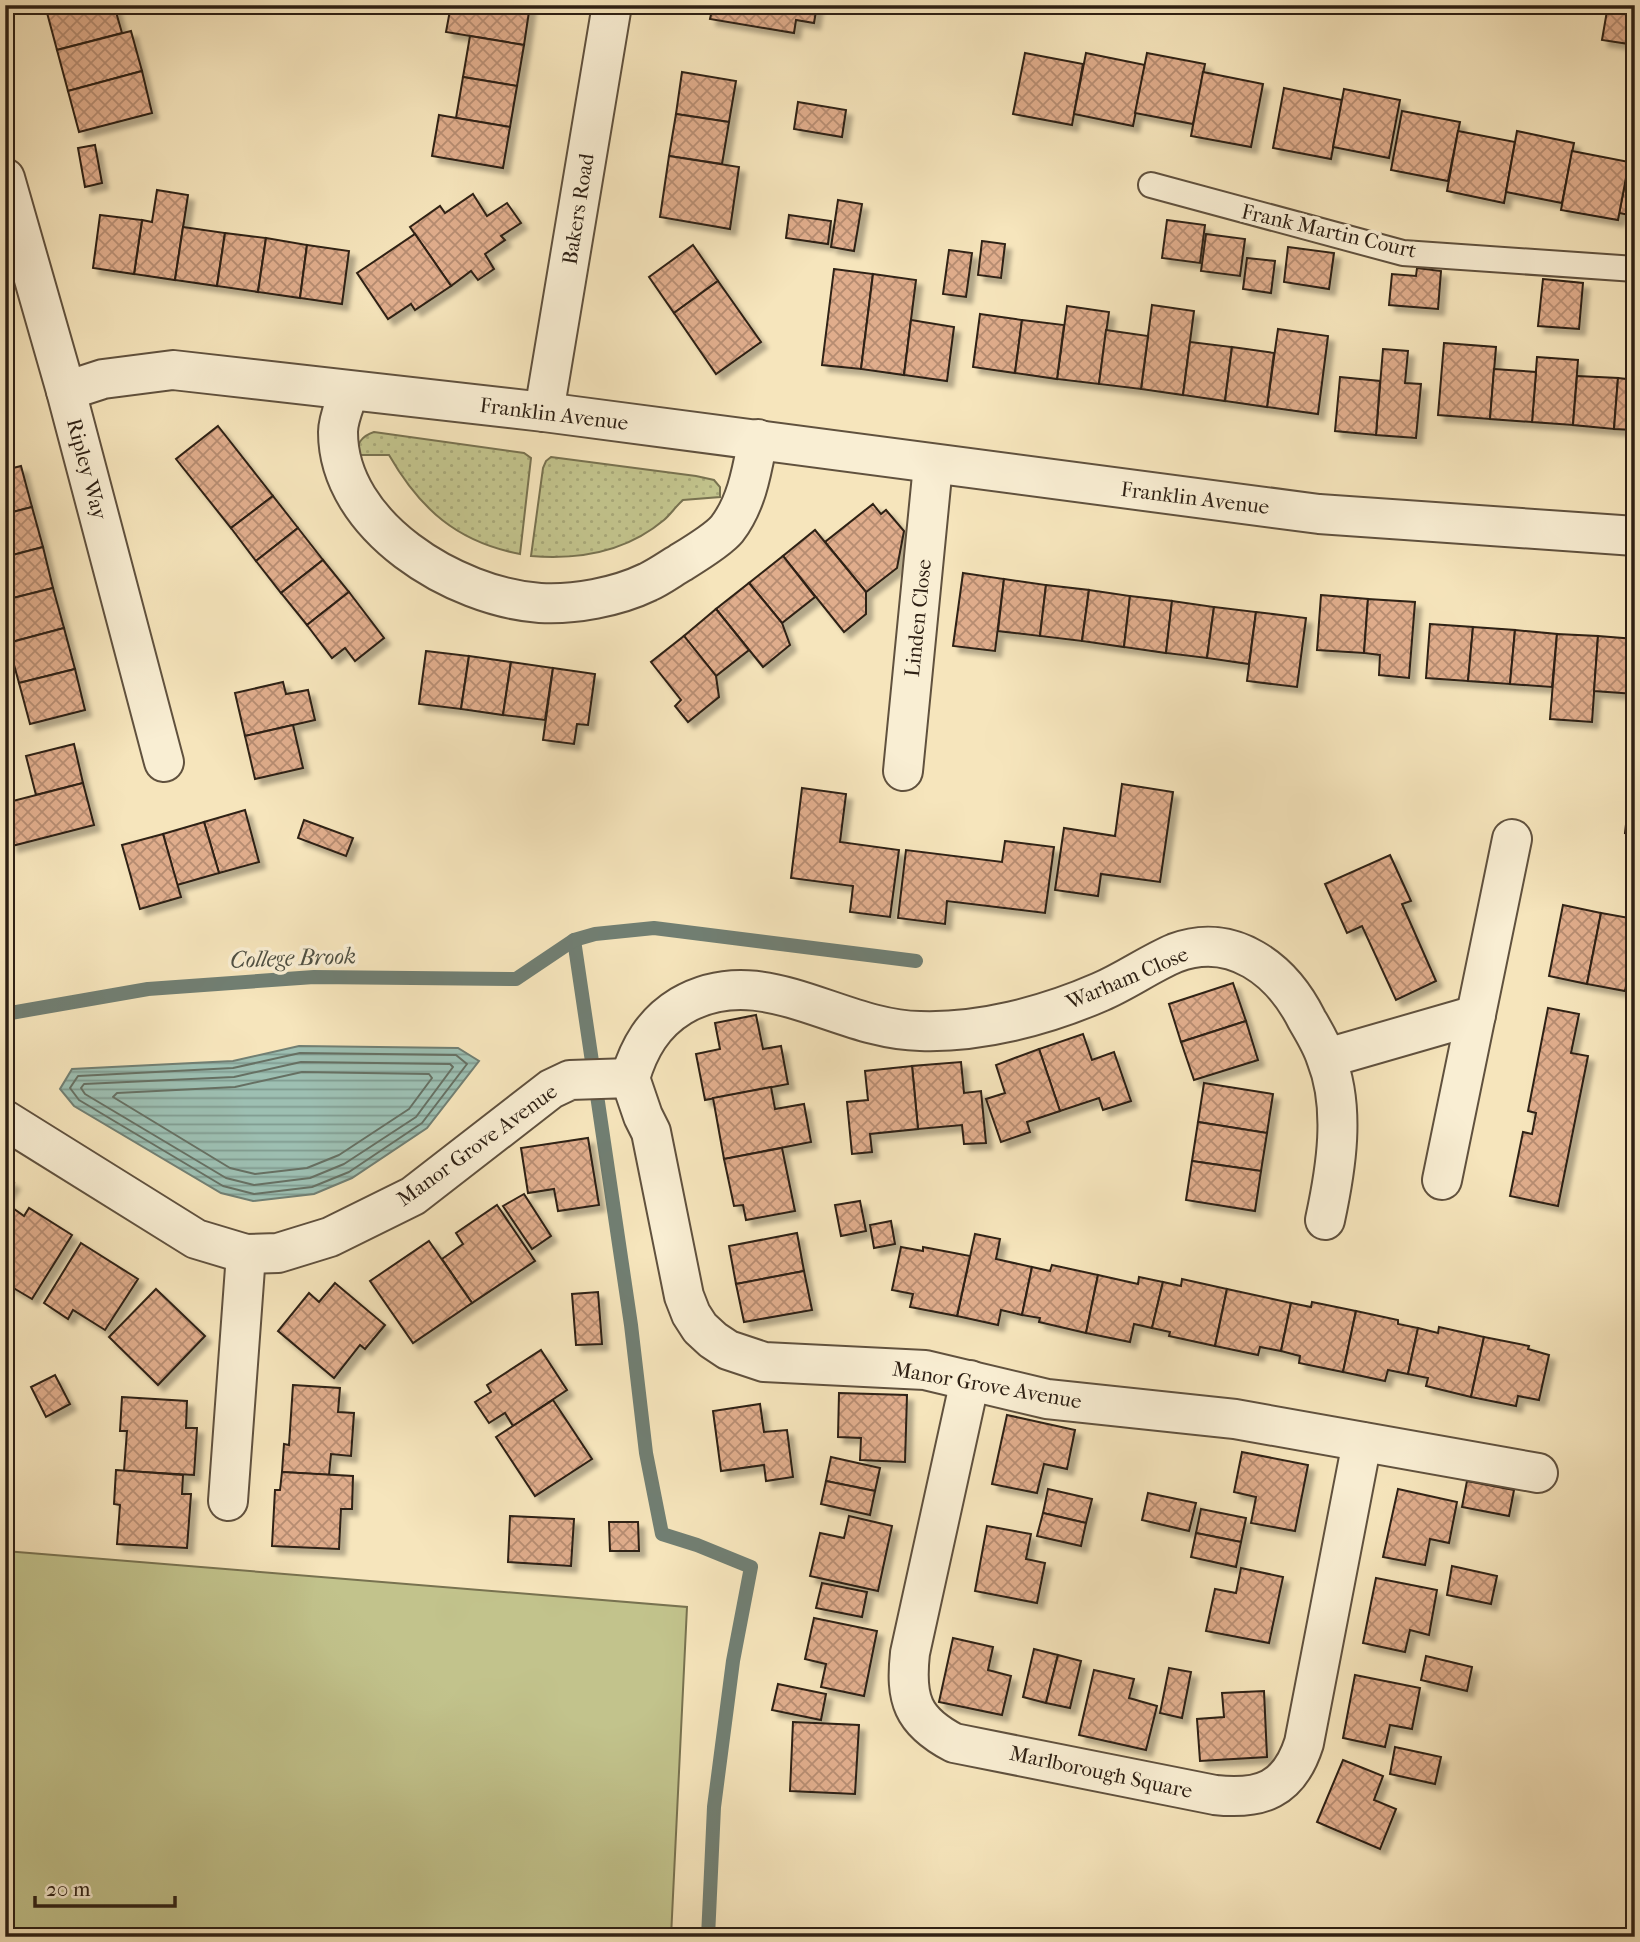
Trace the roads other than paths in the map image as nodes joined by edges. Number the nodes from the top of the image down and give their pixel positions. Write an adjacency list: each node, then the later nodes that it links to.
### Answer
1 (612, 5): 7 (street, Bakers Road)
2 (5, 178): 5 (street, Ripley Way)
3 (1151, 186): 4 (lane, Frank Martin Court)
4 (1635, 270)
5 (66, 391): 6 (street, Franklin Avenue); 11 (street, Ripley Way)
6 (349, 391): 7 (street, Franklin Avenue); 8 (street)
7 (544, 412): 8 (street, Franklin Avenue)
8 (758, 439): 9 (street, Franklin Avenue)
9 (933, 465): 10 (street, Franklin Avenue); 12 (street, Linden Close)
10 (1635, 536)
11 (164, 762)
12 (903, 771)
13 (1512, 839): 14 (street)
14 (1476, 1015): 15 (street); 18 (street)
15 (1327, 1058): 16 (street, Warham Close); 19 (street, Warham Close)
16 (608, 1078): 20 (street, Manor Grove Avenue); 21 (street, Manor Grove Avenue)
17 (5, 1120): 20 (street, Manor Grove Avenue)
18 (1442, 1180)
19 (1325, 1220)
20 (246, 1254): 24 (street)
21 (970, 1380): 22 (street, Manor Grove Avenue); 22 (street, Marlborough Square)
22 (1362, 1441): 23 (street, Manor Grove Avenue)
23 (1538, 1473)
24 (228, 1501)

